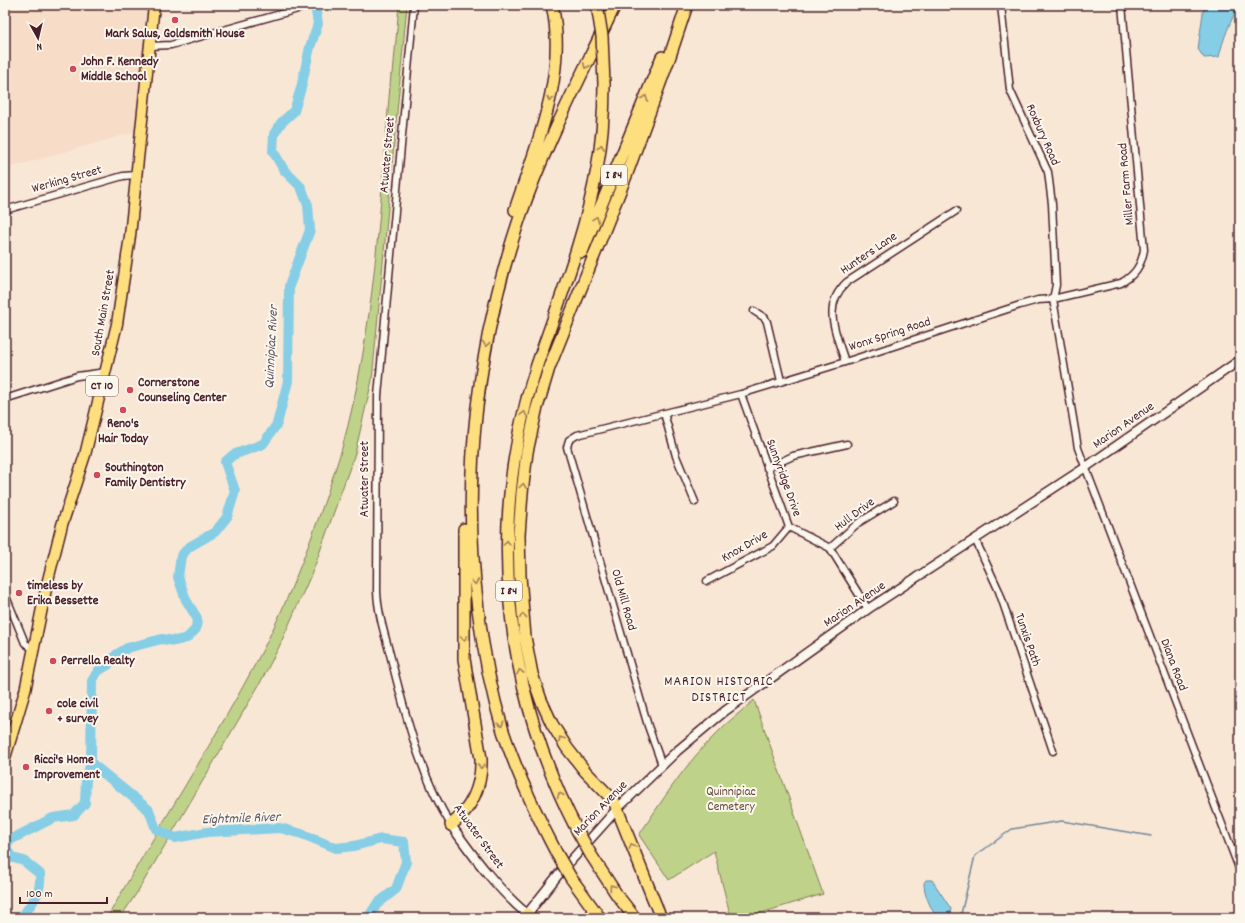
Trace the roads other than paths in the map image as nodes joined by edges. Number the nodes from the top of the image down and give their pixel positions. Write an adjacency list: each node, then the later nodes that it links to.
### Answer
1 (154, 5): 11 (highway, South Main Street / CT 10)
2 (312, 5): 11 (street)
3 (414, 5): 44 (street, Atwater Street)
4 (552, 5): 16 (highway, one-way to 16)
5 (597, 5): 18 (highway, one-way to 5, bridge)
6 (615, 5): 16 (highway, I 84, one-way to 16)
7 (683, 5): 18 (highway, I 84, one-way to 7)
8 (686, 5): 43 (highway, one-way to 8)
9 (1001, 5): 15 (street, Roxbury Road)
10 (1122, 5): 15 (street, Miller Farm Road)
11 (150, 46): 12 (highway, South Main Street / CT 10)
12 (136, 175): 13 (street, Werking Street); 21 (highway, South Main Street / CT 10)
13 (5, 210)
14 (956, 211): 20 (street, Hunters Lane)
15 (1053, 299): 20 (street, Wonx Spring Road); 29 (street)
16 (494, 306): 26 (highway, I 84, one-way to 26)
17 (754, 311): 22 (street)
18 (544, 346): 48 (highway, I 84, one-way to 18, bridge)
19 (1240, 360): 29 (main road, Marion Avenue)
20 (845, 362): 22 (street, Wonx Spring Road)
21 (106, 372): 24 (street); 39 (highway, South Main Street / CT 10)
22 (781, 381): 23 (street, Wonx Spring Road)
23 (741, 394): 25 (street, Wonx Spring Road); 30 (street, Sunnyridge Drive)
24 (5, 399)
25 (664, 413): 27 (street, Wonx Spring Road); 32 (street)
26 (474, 432): 44 (highway, one-way to 44); 47 (highway, I 84, one-way to 47, bridge)
27 (569, 440): 42 (street, Old Mill Road)
28 (846, 444): 30 (street)
29 (1086, 467): 34 (main road, Marion Avenue); 45 (street, Diana Road)
30 (767, 468): 33 (street, Sunnyridge Drive)
31 (894, 501): 35 (street, Hull Drive)
32 (696, 502)
33 (789, 526): 35 (street, Sunnyridge Drive); 36 (street, Knox Drive)
34 (975, 539): 38 (main road, Marion Avenue); 40 (street, Tunxis Path)
35 (830, 548): 38 (street, Sunnyridge Drive)
36 (707, 581)
37 (5, 594): 39 (street)
38 (868, 609): 42 (main road, Marion Avenue)
39 (34, 650): 41 (highway, South Main Street / CT 10)
40 (1053, 751)
41 (5, 758)
42 (662, 765): 43 (main road, Marion Avenue)
43 (618, 808): 46 (main road, Marion Avenue); 49 (highway, one-way to 43)
44 (451, 825): 46 (main road, Atwater Street)
45 (1240, 871)
46 (527, 917)
47 (600, 918)
48 (635, 918)
49 (662, 918)

